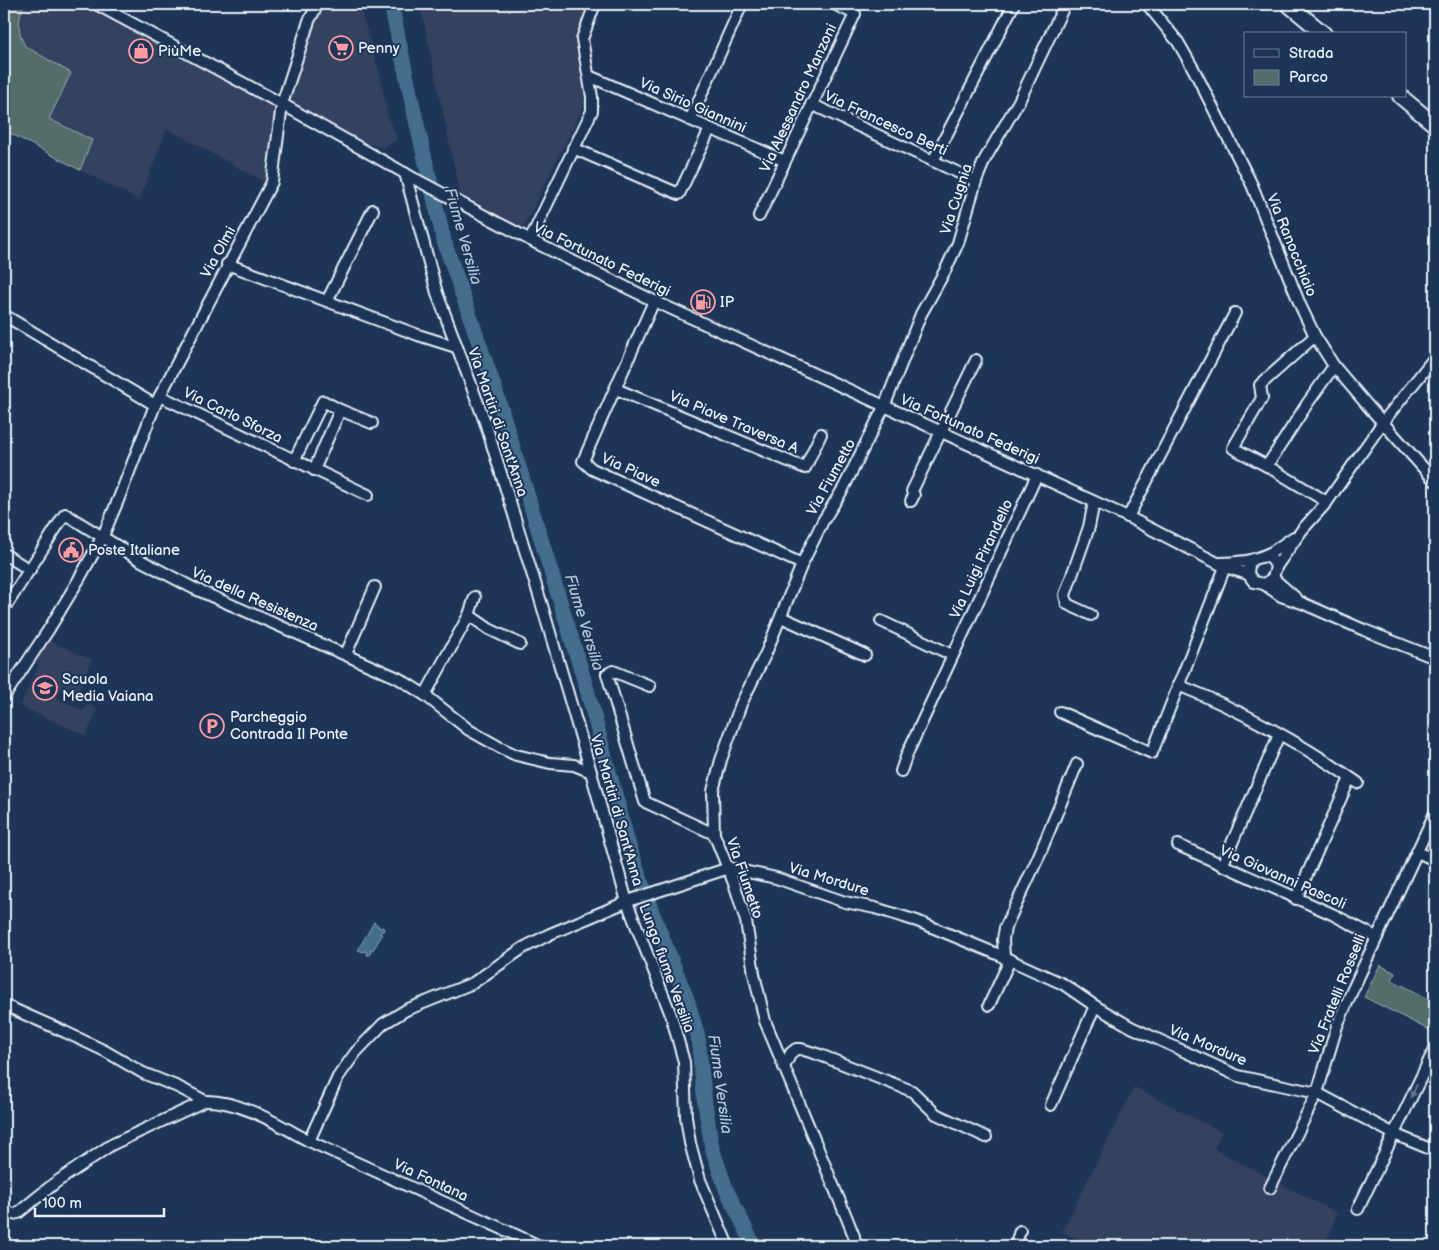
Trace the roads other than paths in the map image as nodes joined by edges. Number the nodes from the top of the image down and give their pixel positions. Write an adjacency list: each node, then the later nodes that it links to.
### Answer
1 (96, 4): 13 (street, Via Fortunato Federigi)
2 (318, 4): 13 (street, Via Olmi)
3 (595, 4): 11 (street)
4 (742, 4): 15 (street)
5 (834, 4): 14 (street, Via Alessandro Manzoni)
6 (1014, 4): 20 (street)
7 (1065, 4): 22 (street, Via Cugnia)
8 (1147, 4): 31 (street, Via Ranocchiaio)
9 (1288, 4): 10 (main road)
10 (1322, 32)
11 (589, 76): 15 (street, Via Sirio Giannini); 18 (street)
12 (1402, 98): 16 (main road)
13 (282, 104): 21 (street, Via Fortunato Federigi); 26 (street, Via Olmi)
14 (811, 104): 19 (street, Via Alessandro Manzoni); 20 (street, Via Francesco Berti)
15 (690, 120): 17 (street, Via Sirio Giannini)
16 (1435, 125)
17 (710, 129): 18 (street); 19 (street, Via Sirio Giannini)
18 (573, 148): 25 (street)
19 (785, 161): 24 (street, Via Alessandro Manzoni)
20 (933, 161): 22 (street, Via Francesco Berti)
21 (405, 173): 25 (street, Via Fortunato Federigi); 32 (street, Via Martiri di Sant'Anna)
22 (976, 181): 38 (street, Via Cugnia)
23 (373, 210): 27 (street)
24 (759, 216)
25 (530, 240): 28 (street, Via Fortunato Federigi)
26 (228, 264): 27 (street); 37 (street, Via Olmi)
27 (327, 301): 32 (street)
28 (654, 301): 36 (street, Via Piave); 38 (street, Via Fortunato Federigi)
29 (1235, 314): 53 (street)
30 (4, 315): 37 (street)
31 (1315, 336): 35 (street, Via Ranocchiaio); 45 (street)
32 (456, 347): 86 (street, Via Martiri di Sant'Anna)
33 (1435, 357): 40 (street)
34 (976, 360): 42 (street)
35 (1334, 366): 40 (street, Via Ranocchiaio); 45 (street)
36 (616, 389): 43 (street, Via Piave Traversa A); 59 (street, Via Piave)
37 (157, 401): 44 (street, Via Carlo Sforza); 55 (street, Via Olmi)
38 (884, 407): 42 (street, Via Fortunato Federigi); 59 (street, Via Fiumetto)
39 (340, 410): 41 (street, Via Carlo Sforza); 44 (street, Via Carlo Sforza); 46 (street)
40 (1383, 422): 48 (street, Via Ranocchiaio); 52 (street)
41 (372, 423)
42 (941, 431): 47 (street, Via Fortunato Federigi); 50 (street)
43 (821, 434)
44 (294, 461): 46 (street, Via Carlo Sforza)
45 (1267, 466): 52 (street)
46 (314, 470): 49 (street, Via Carlo Sforza)
47 (1037, 475): 51 (street, Via Fortunato Federigi); 76 (street, Via Luigi Pirandello)
48 (1435, 481)
49 (368, 495)
50 (911, 501)
51 (1094, 502): 53 (street, Via Fortunato Federigi); 70 (street)
52 (1327, 502): 54 (street)
53 (1128, 518): 60 (street, Via Fortunato Federigi)
54 (1302, 530): 57 (street); 62 (street)
55 (102, 536): 61 (street); 74 (street, Via della Resistenza); 81 (street, Via Olmi)
56 (4, 554): 61 (street)
57 (1262, 556): 58 (street); 62 (street)
58 (1252, 560): 60 (street); 63 (street)
59 (802, 564): 71 (street, Via Fiumetto)
60 (1222, 565): 63 (street, Via Fortunato Federigi); 78 (street)
61 (30, 570): 67 (street)
62 (1275, 573): 64 (street); 68 (street)
63 (1248, 574): 64 (street)
64 (1264, 584): 68 (street)
65 (375, 587): 74 (street)
66 (475, 598): 69 (street)
67 (4, 600)
68 (1302, 603): 77 (street)
69 (470, 615): 73 (street); 80 (street)
70 (1090, 615)
71 (781, 617): 75 (street); 88 (street, Via Fiumetto)
72 (881, 621): 76 (street)
73 (520, 644)
74 (346, 654): 80 (street, Via della Resistenza)
75 (865, 655)
76 (952, 655): 85 (street, Via Luigi Pirandello)
77 (1435, 658)
78 (1178, 685): 82 (street); 83 (street)
79 (650, 686): 88 (street)
80 (425, 695): 86 (street, Via della Resistenza)
81 (4, 697)
82 (1060, 712)
83 (1279, 735): 92 (street); 94 (street)
84 (1077, 764): 97 (street)
85 (901, 771)
86 (592, 772): 95 (street, Via Martiri di Sant'Anna)
87 (1435, 813): 90 (street, Via Fratelli Rosselli)
88 (714, 834): 93 (street, Via Fiumetto)
89 (1178, 845): 92 (street, Via Giovanni Pascoli)
90 (1417, 852): 91 (street); 96 (street, Via Fratelli Rosselli)
91 (1435, 860)
92 (1222, 866): 94 (street, Via Giovanni Pascoli)
93 (729, 868): 95 (street, Via Mordure); 97 (street, Via Mordure); 102 (street, Via Fiumetto)
94 (1296, 899): 96 (street, Via Giovanni Pascoli)
95 (629, 901): 108 (street, Via Martiri di Sant'Anna); 115 (street, Lungo fiume Versilia)
96 (1376, 937): 103 (street, Via Fratelli Rosselli)
97 (1007, 959): 99 (street); 100 (street, Via Mordure)
98 (4, 1005): 104 (street)
99 (989, 1005)
100 (1094, 1006): 103 (street, Via Mordure); 105 (street)
101 (1435, 1048): 106 (street, one-way to 106)
102 (784, 1066): 107 (street); 116 (street, Via Fiumetto)
103 (1316, 1093): 106 (street, Via Mordure); 110 (street, Via Fratelli Rosselli)
104 (205, 1102): 108 (street); 112 (street)
105 (1051, 1105)
106 (1394, 1134): 109 (street, Via Mordure); 111 (street)
107 (986, 1137)
108 (309, 1140): 114 (street, Via Fontana)
109 (1435, 1151)
110 (1270, 1188)
111 (1358, 1209)
112 (4, 1211)
113 (1020, 1231): 117 (street)
114 (540, 1246)
115 (728, 1246)
116 (855, 1246)
117 (1015, 1246)

